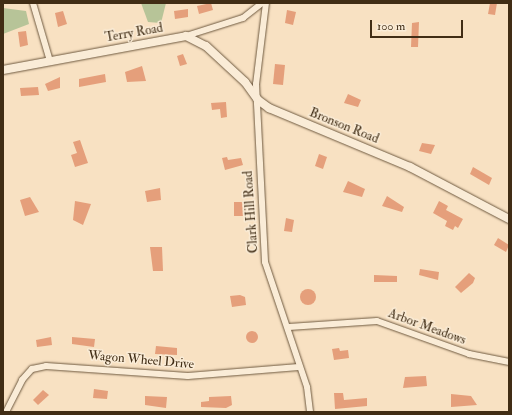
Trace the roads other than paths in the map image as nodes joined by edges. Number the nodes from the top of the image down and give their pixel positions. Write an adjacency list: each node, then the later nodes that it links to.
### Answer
1 (33, 3): 5 (street)
2 (262, 3): 4 (street, Terry Road)
3 (266, 3): 7 (street, Clark Hill Road)
4 (186, 36): 5 (street, Terry Road); 7 (street)
5 (50, 61): 6 (street, Terry Road)
6 (3, 70)
7 (258, 100): 8 (street, Bronson Road); 9 (street, Clark Hill Road)
8 (509, 219)
9 (289, 327): 10 (street, Arbor Meadows); 11 (street, Clark Hill Road)
10 (509, 362)
11 (299, 366): 12 (street, Wagon Wheel Drive); 13 (street, Clark Hill Road)
12 (6, 412)
13 (310, 412)

